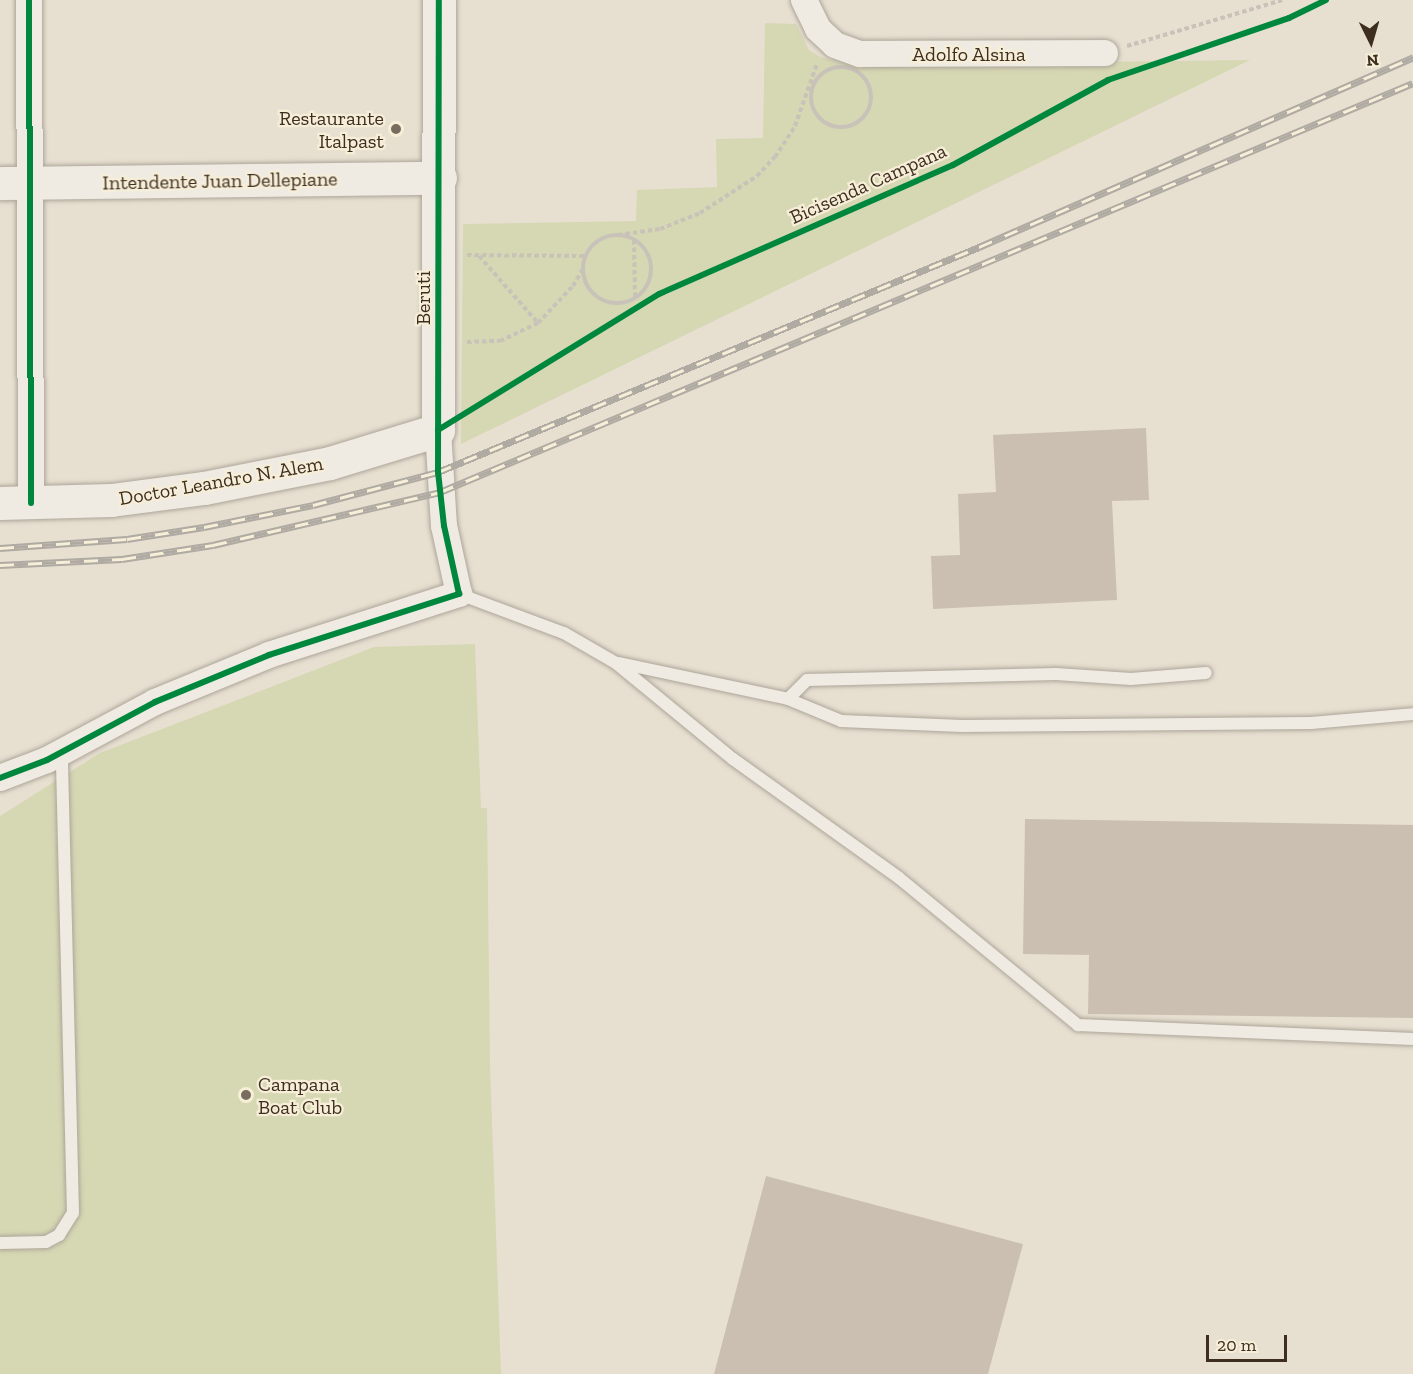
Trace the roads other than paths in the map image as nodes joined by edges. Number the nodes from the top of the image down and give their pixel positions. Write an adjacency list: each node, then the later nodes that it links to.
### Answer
1 (29, 0): 6 (street)
2 (439, 0): 5 (street, Beruti)
3 (804, 0): 4 (street, Adolfo Alsina)
4 (1104, 53)
5 (440, 178): 6 (street, Intendente Juan Dellepiane); 7 (street, Beruti)
6 (15, 183): 8 (street)
7 (438, 430): 8 (street, Doctor Leandro N. Alem); 9 (street, Beruti)
8 (15, 503)
9 (459, 594): 10 (lane); 14 (street)
10 (616, 663): 12 (lane); 16 (lane)
11 (1206, 673): 12 (lane)
12 (788, 699): 13 (lane)
13 (1413, 714)
14 (62, 752): 15 (street); 17 (lane)
15 (0, 778)
16 (1413, 1039)
17 (0, 1242)

